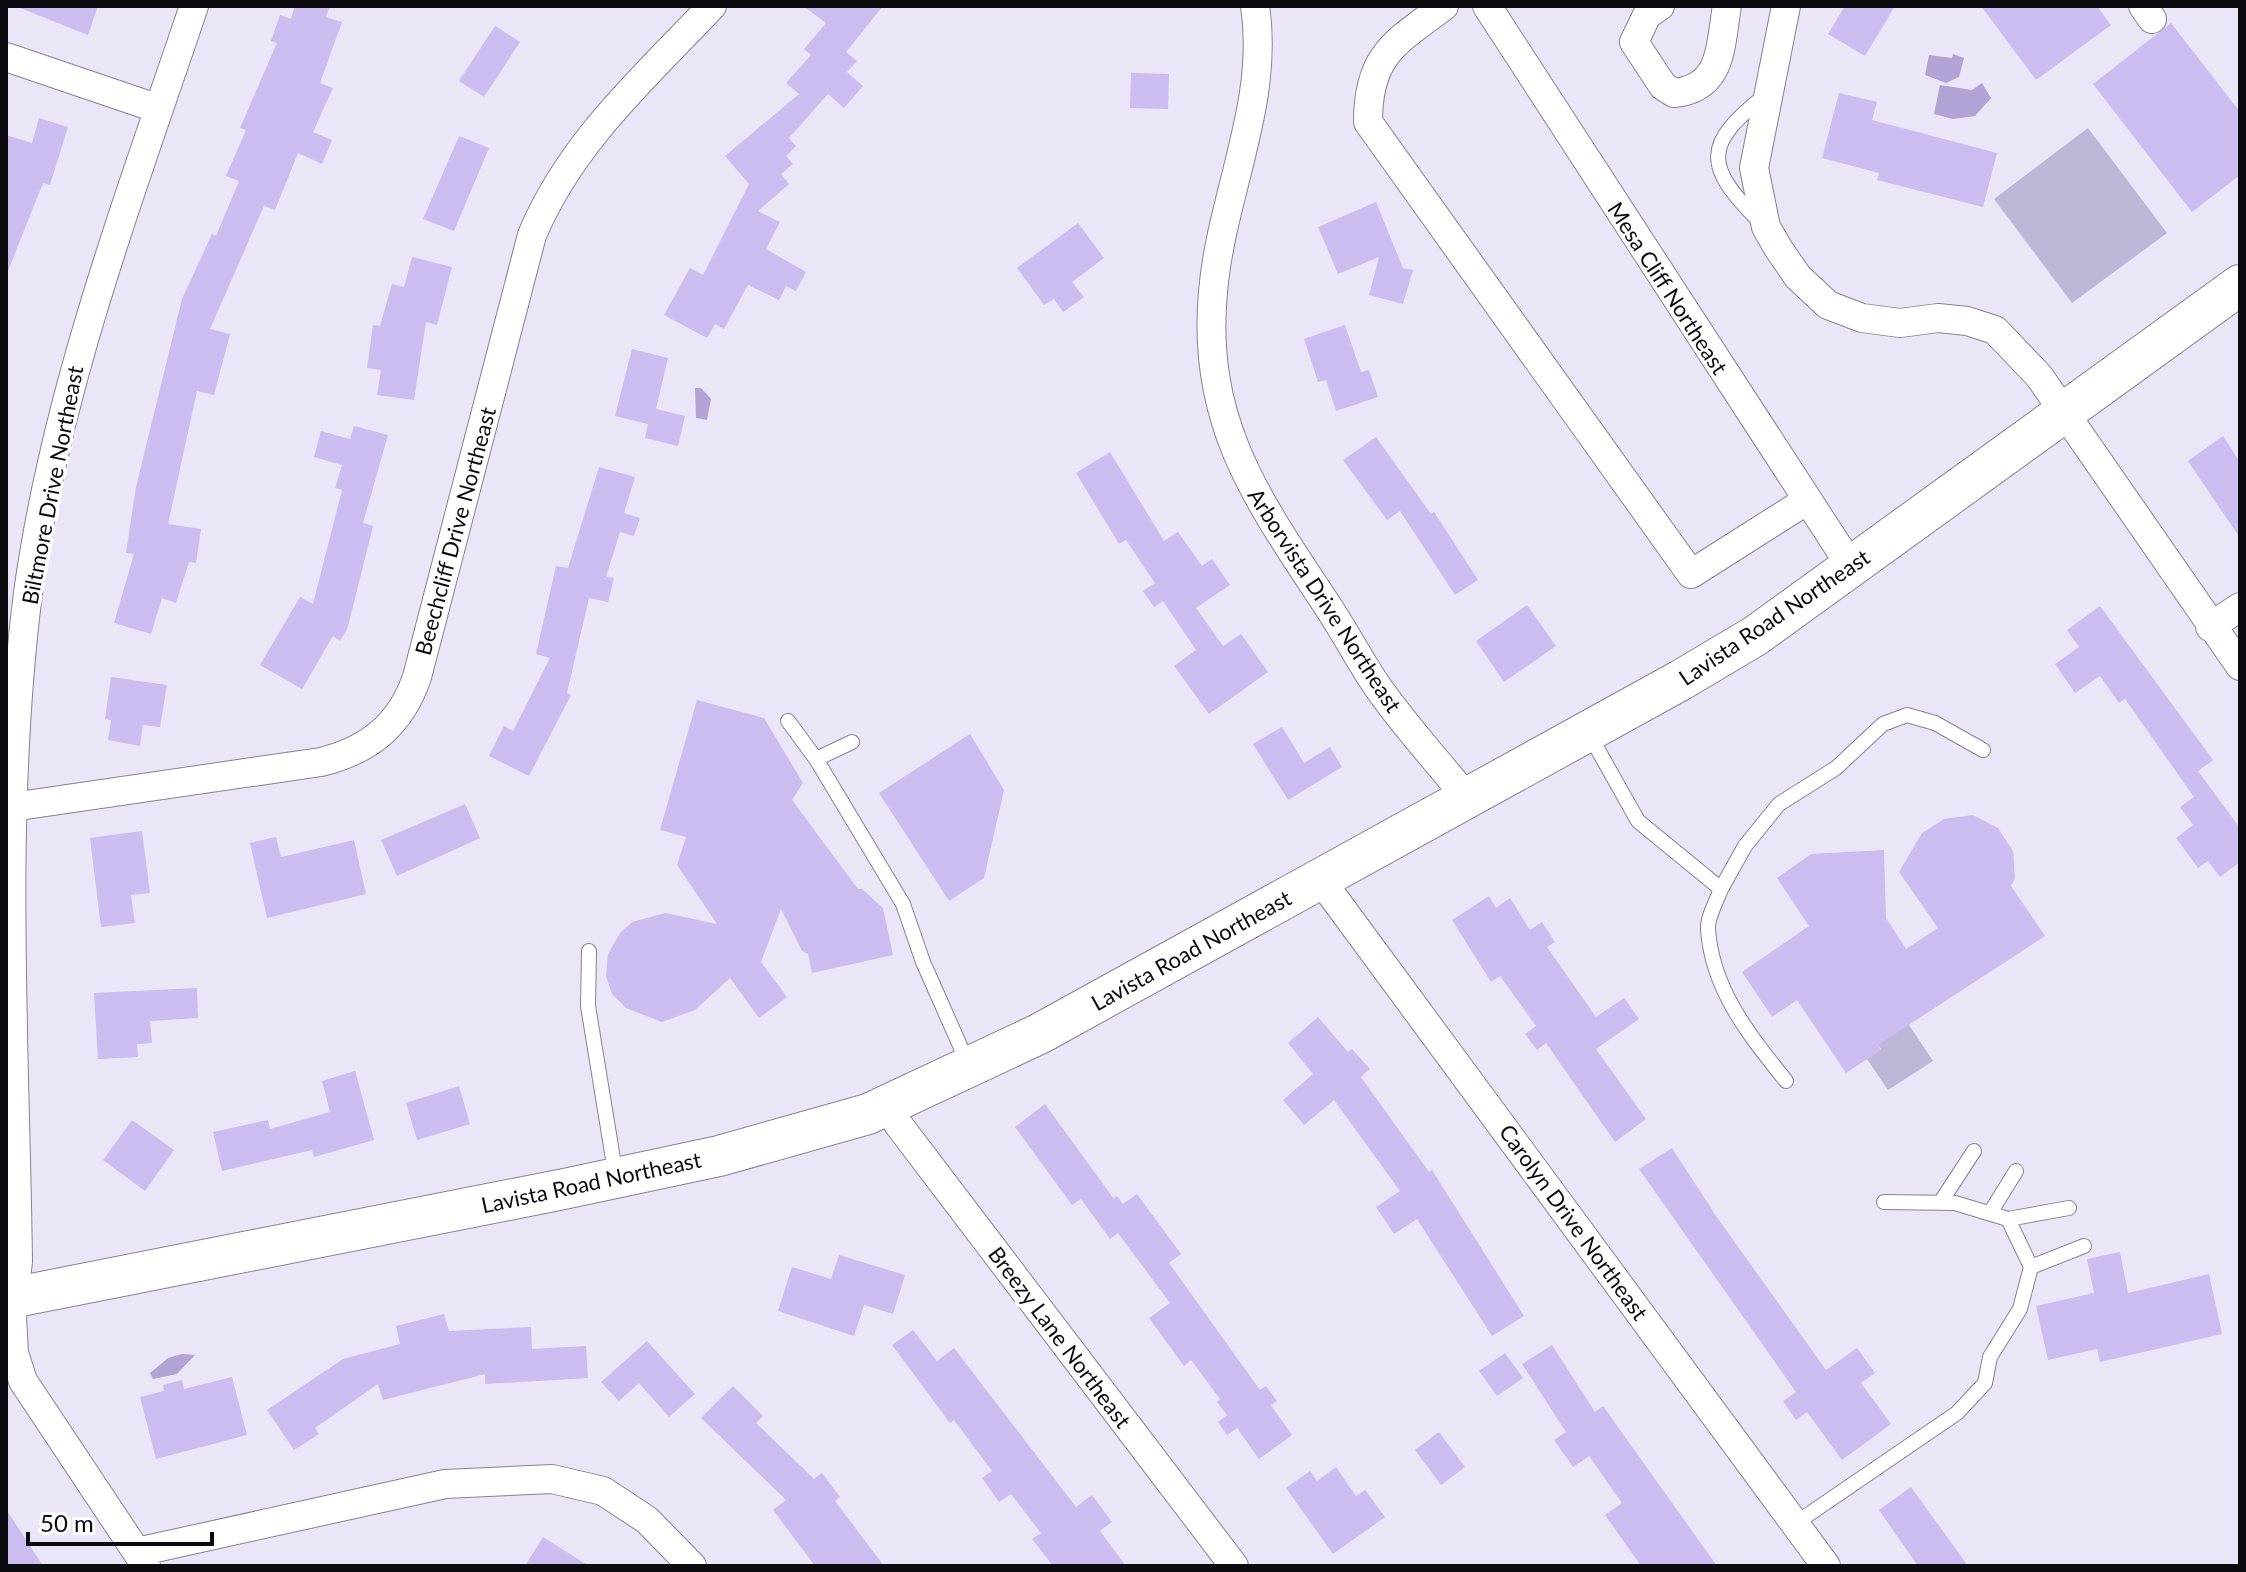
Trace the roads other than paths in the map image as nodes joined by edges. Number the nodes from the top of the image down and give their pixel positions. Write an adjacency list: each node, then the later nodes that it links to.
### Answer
1 (194, 6): 11 (street, Biltmore Drive Northeast)
2 (712, 6): 26 (street, Beechcliff Drive Northeast)
3 (1255, 6): 25 (street, Arborvista Drive Northeast)
4 (1444, 6): 15 (street)
5 (1487, 6): 15 (street, Mesa Cliff Northeast)
6 (1660, 6): 7 (street)
7 (1727, 6)
8 (1786, 6): 10 (street)
9 (6, 57): 11 (street)
10 (1770, 91): 12 (street); 12 (lane)
11 (159, 109): 26 (street, Biltmore Drive Northeast)
12 (1766, 227): 14 (street)
13 (2240, 285): 14 (main road, Lavista Road Northeast)
14 (2065, 415): 16 (main road, Lavista Road Northeast); 18 (street)
15 (1806, 501): 16 (street, Mesa Cliff Northeast)
16 (1852, 568): 21 (main road, Lavista Road Northeast)
17 (2240, 607): 18 (street)
18 (2210, 627): 19 (street)
19 (2240, 666)
20 (788, 721): 24 (lane)
21 (1587, 732): 25 (main road, Lavista Road Northeast); 28 (lane)
22 (852, 742): 24 (lane)
23 (1983, 750): 28 (lane)
24 (816, 759): 30 (lane)
25 (1467, 798): 27 (main road, Lavista Road Northeast)
26 (12, 807): 43 (street, Biltmore Drive Northeast)
27 (1320, 879): 30 (main road, Lavista Road Northeast); 44 (street, Carolyn Drive Northeast)
28 (1721, 889): 31 (lane)
29 (589, 951): 35 (lane)
30 (969, 1067): 32 (main road, Lavista Road Northeast)
31 (1786, 1081)
32 (888, 1106): 35 (main road, Lavista Road Northeast); 47 (street, Breezy Lane Northeast)
33 (1974, 1151): 37 (lane)
34 (2016, 1171): 39 (lane)
35 (616, 1178): 43 (main road, Lavista Road Northeast)
36 (1884, 1202): 37 (lane)
37 (1940, 1203): 39 (lane)
38 (2069, 1208): 40 (lane)
39 (1990, 1213): 40 (lane)
40 (2008, 1219): 42 (lane)
41 (2084, 1246): 42 (lane)
42 (2031, 1267): 44 (lane)
43 (10, 1298): 45 (street, Biltmore Drive Northeast)
44 (1796, 1523): 48 (street, Carolyn Drive Northeast)
45 (141, 1559): 46 (street)
46 (692, 1566)
47 (1234, 1566)
48 (1826, 1566)

